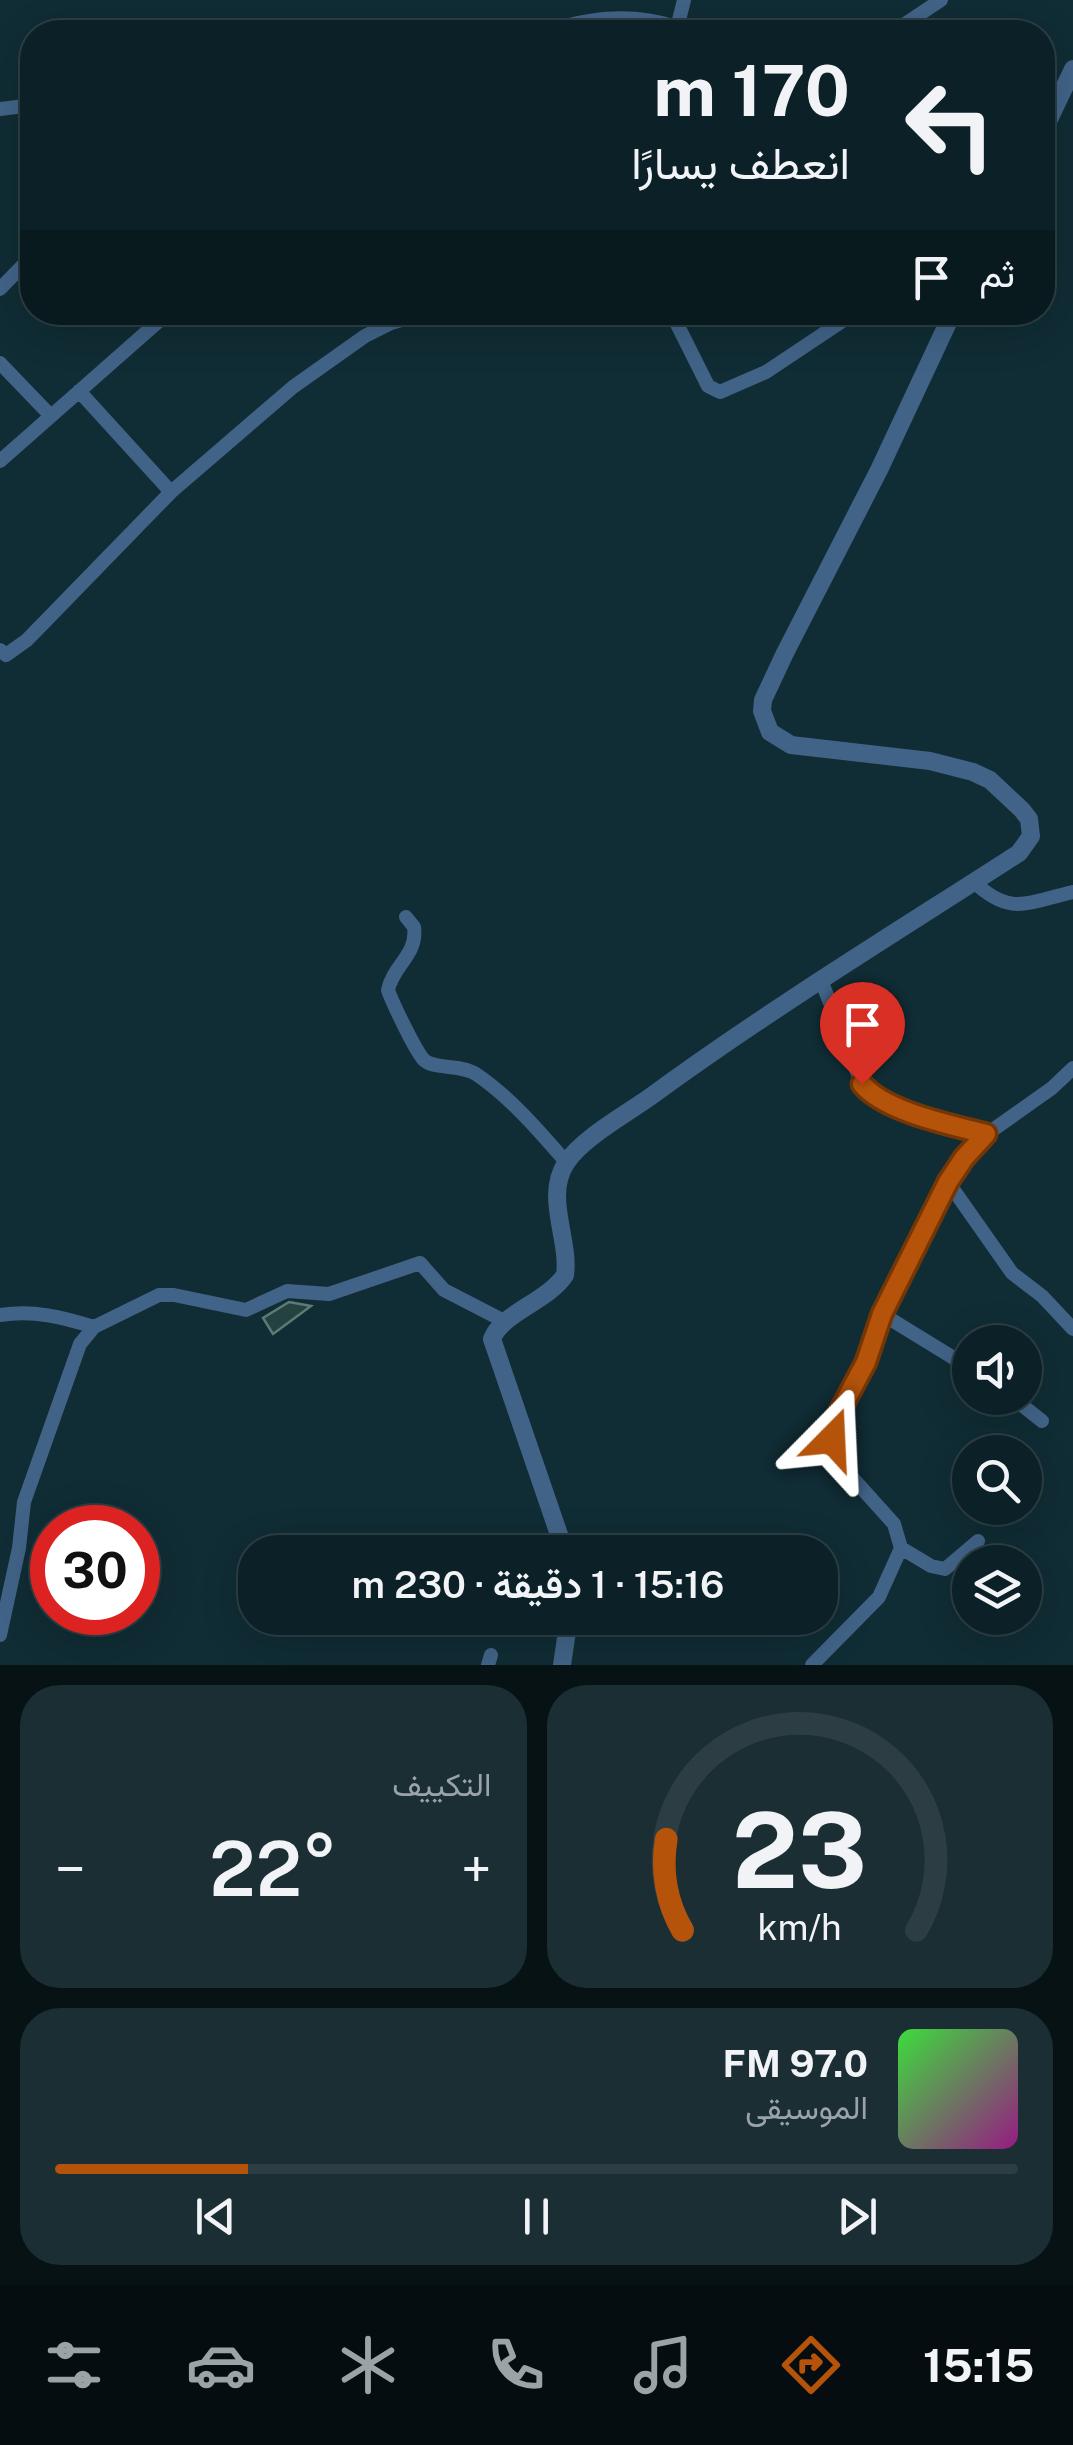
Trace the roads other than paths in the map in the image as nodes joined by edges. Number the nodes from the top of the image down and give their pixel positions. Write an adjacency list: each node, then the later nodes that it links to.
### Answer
1 (942, 0): 4 (street)
2 (590, 20): 3 (street)
3 (647, 20)
4 (911, 20)
5 (1073, 69): 6 (street)
6 (1055, 107)
7 (20, 268): 8 (street)
8 (0, 288)
9 (154, 325): 17 (street)
10 (388, 325): 20 (street)
11 (678, 325): 15 (street)
12 (829, 325): 15 (lane)
13 (839, 325): 15 (street)
14 (947, 325): 22 (street)
15 (832, 330)
16 (0, 363): 18 (street)
17 (79, 391): 18 (street); 20 (street)
18 (49, 414): 19 (street)
19 (0, 460)
20 (171, 492): 21 (street)
21 (2, 654)
22 (974, 882): 23 (street); 25 (street)
23 (1073, 892)
24 (406, 917): 28 (street)
25 (821, 980): 27 (street); 28 (street)
26 (1073, 1068): 27 (street)
27 (986, 1134): 29 (street)
28 (566, 1162): 32 (street)
29 (948, 1182): 31 (street); 34 (street)
30 (0, 1314): 33 (street)
31 (882, 1314): 35 (street); 40 (street)
32 (506, 1322): 33 (street); 38 (street)
33 (94, 1327): 41 (street)
34 (1073, 1329)
35 (952, 1357)
36 (1033, 1415): 37 (street)
37 (1042, 1422)
38 (559, 1535)
39 (978, 1542): 40 (street)
40 (901, 1548): 44 (street)
41 (0, 1634)
42 (566, 1635): 43 (street)
43 (562, 1665)
44 (812, 1665)

